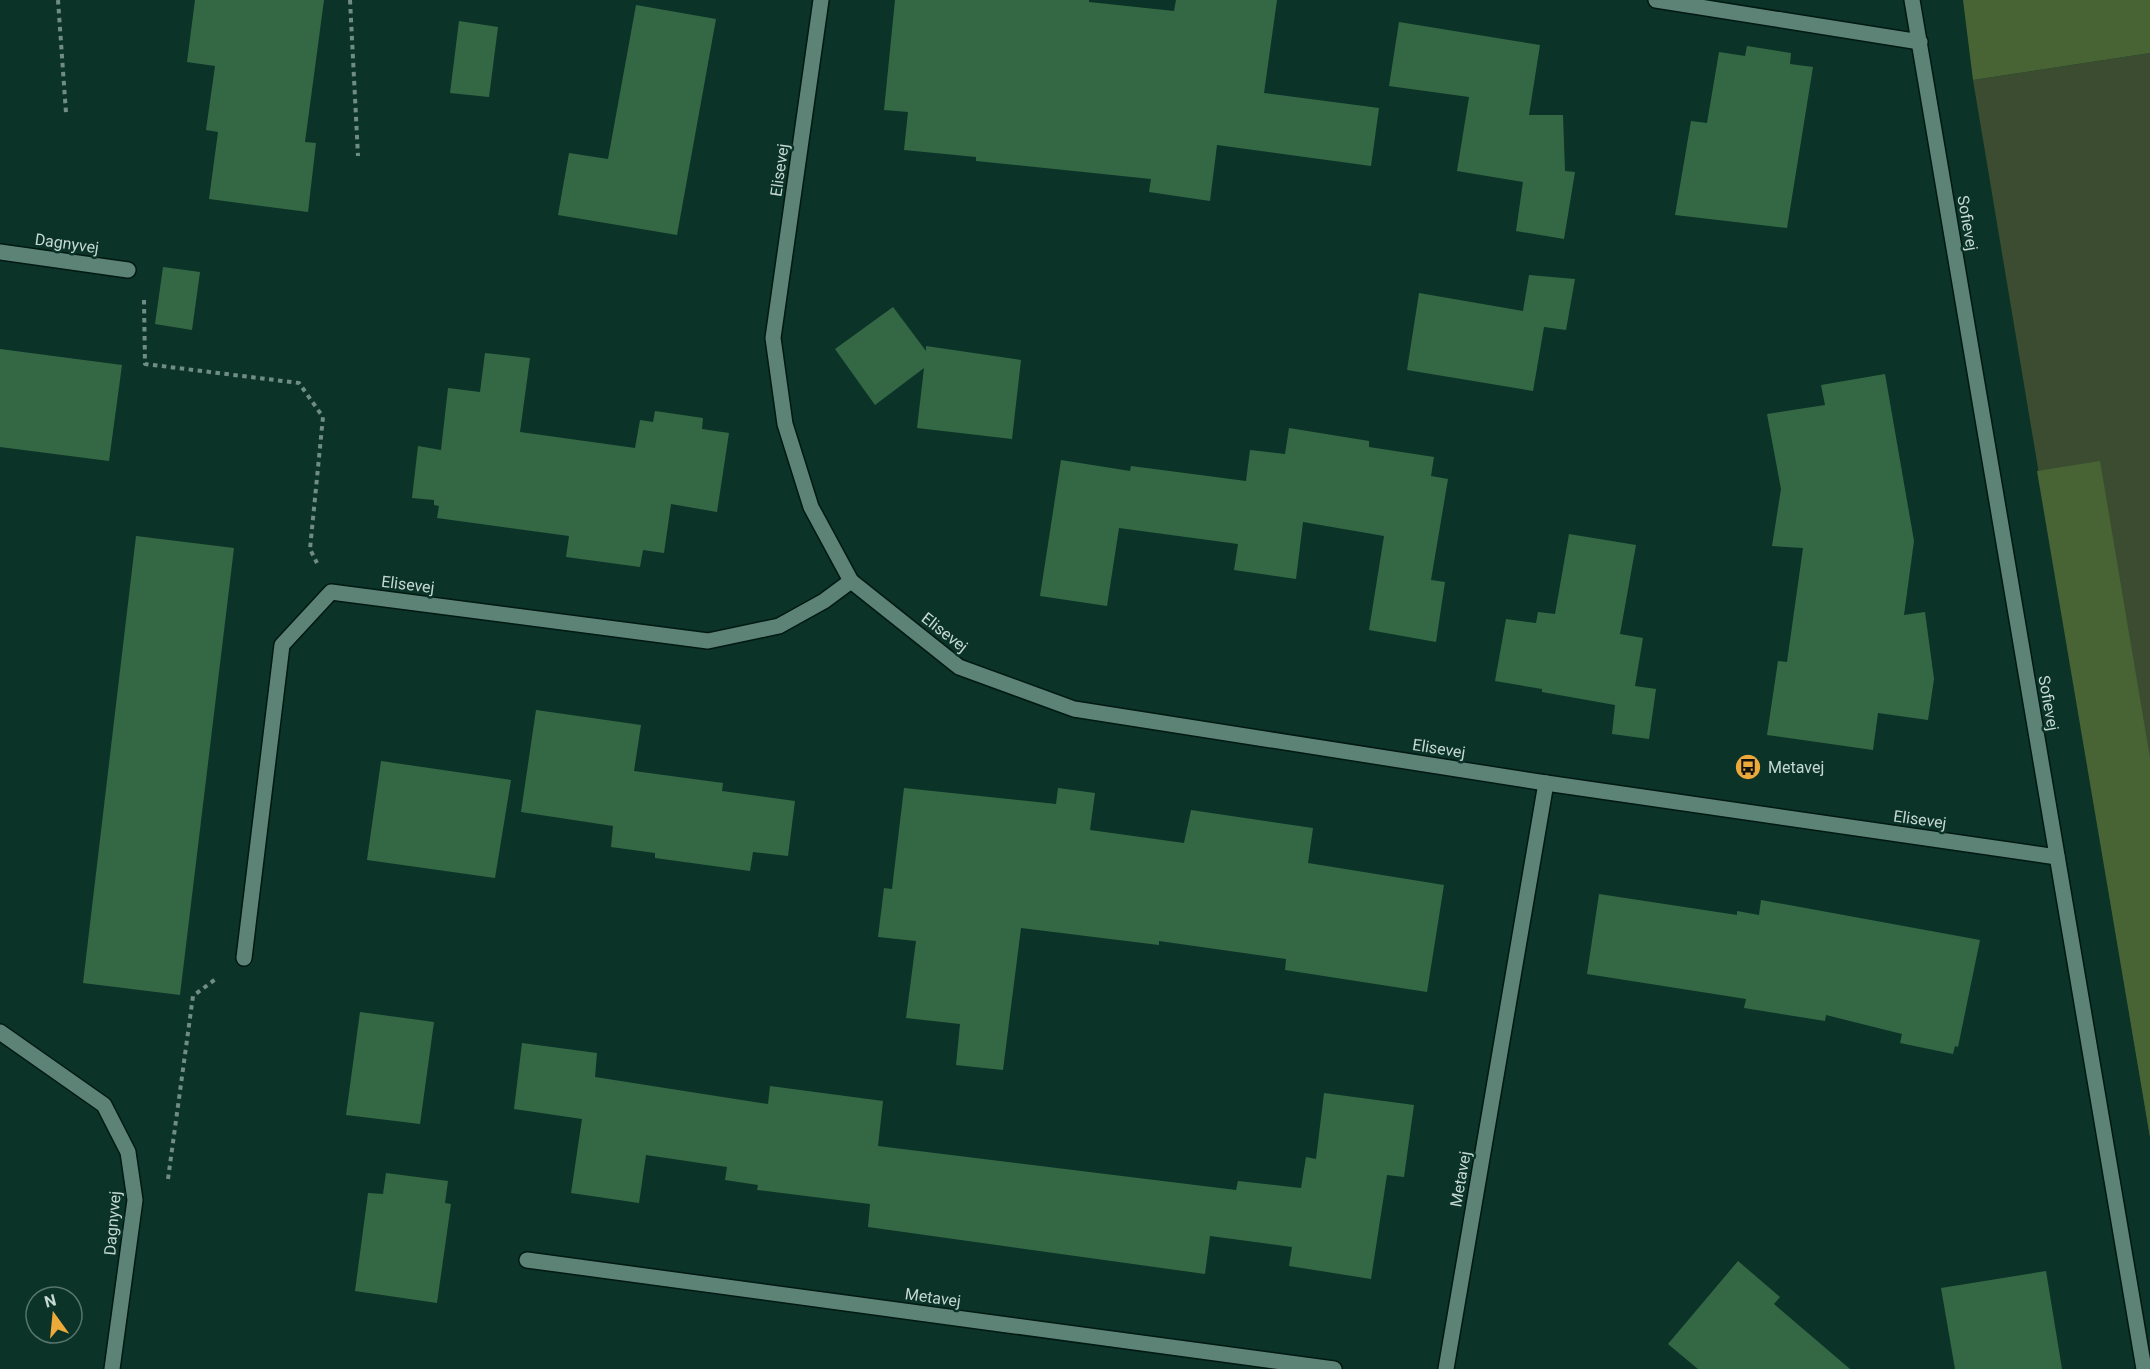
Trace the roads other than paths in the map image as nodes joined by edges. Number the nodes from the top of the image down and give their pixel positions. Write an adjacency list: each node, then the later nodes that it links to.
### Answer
1 (821, 0): 7 (street, Elisevej)
2 (1656, 0): 4 (street)
3 (1912, 0): 4 (street, Sofievej)
4 (1920, 42): 9 (street, Sofievej)
5 (0, 252): 6 (street, Dagnyvej)
6 (128, 270)
7 (851, 581): 8 (street, Elisevej); 10 (street, Elisevej)
8 (1546, 783): 9 (street, Elisevej); 15 (street, Metavej)
9 (2057, 857): 16 (street, Sofievej)
10 (244, 958)
11 (0, 1032): 13 (street, Dagnyvej)
12 (527, 1260): 14 (street, Metavej)
13 (112, 1369)
14 (1334, 1369)
15 (1446, 1369)
16 (2144, 1369)

